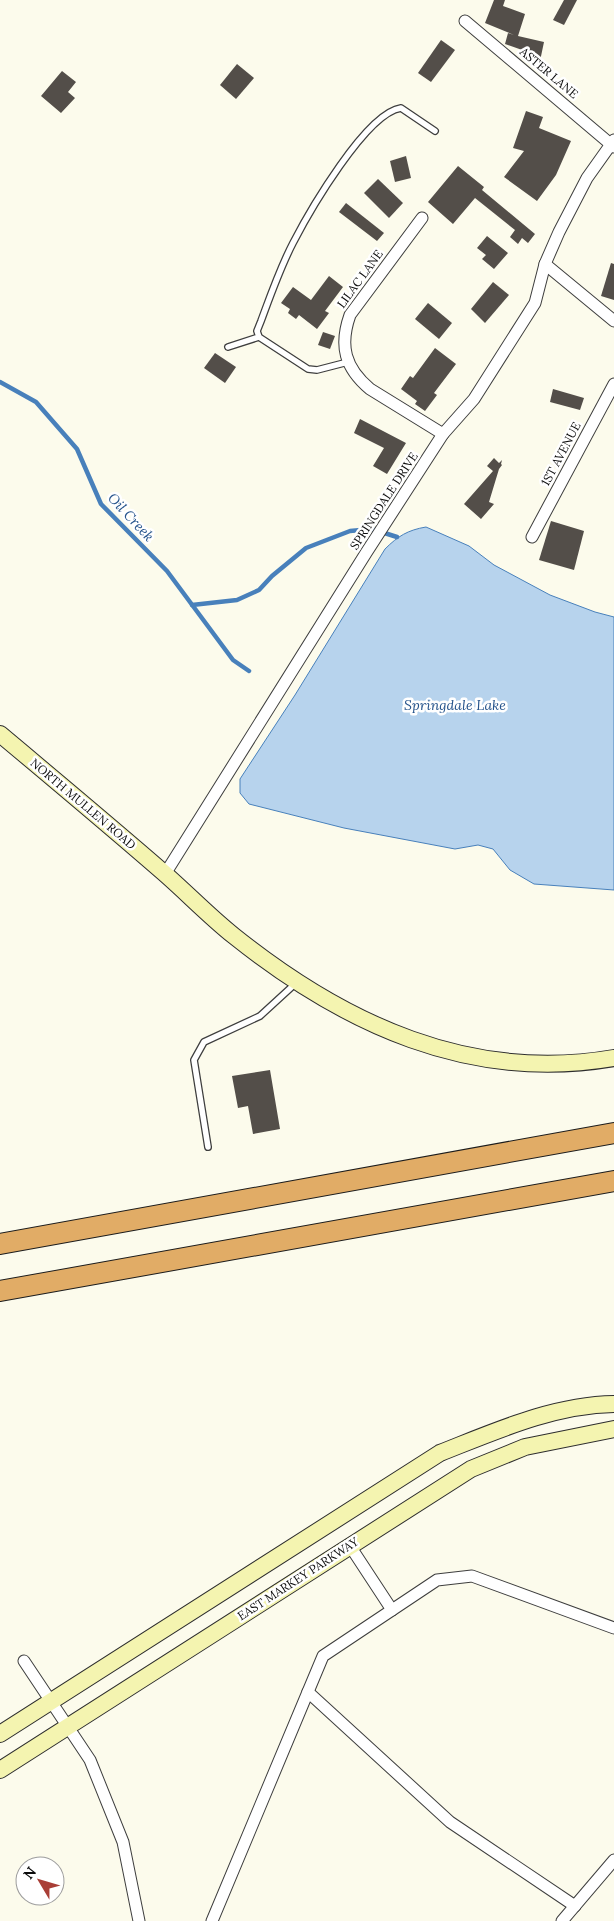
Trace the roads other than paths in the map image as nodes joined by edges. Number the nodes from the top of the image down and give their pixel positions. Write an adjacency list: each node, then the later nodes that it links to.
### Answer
1 (466, 21): 3 (street, ASTER LANE)
2 (436, 131): 7 (lane)
3 (613, 144): 5 (street, SPRINGDALE DRIVE)
4 (422, 218): 9 (street, LILAC LANE)
5 (545, 264): 6 (street); 11 (street, SPRINGDALE DRIVE)
6 (614, 321)
7 (259, 337): 8 (lane); 9 (lane)
8 (228, 347)
9 (348, 362): 11 (street, LILAC LANE)
10 (614, 384): 12 (street, 1ST AVENUE)
11 (443, 434): 14 (street, SPRINGDALE DRIVE)
12 (532, 538)
13 (0, 734): 14 (street, NORTH MULLEN ROAD)
14 (165, 874): 15 (street, NORTH MULLEN ROAD)
15 (297, 982): 16 (street, NORTH MULLEN ROAD); 18 (lane)
16 (614, 1058)
17 (614, 1133): 20 (highway)
18 (208, 1147)
19 (614, 1181): 21 (highway)
20 (0, 1244)
21 (0, 1291)
22 (614, 1404): 29 (street)
23 (614, 1429): 24 (street, EAST MARKEY PARKWAY)
24 (350, 1546): 25 (street); 30 (street, EAST MARKEY PARKWAY)
25 (392, 1610): 26 (street); 28 (street)
26 (614, 1628)
27 (24, 1661): 29 (street)
28 (308, 1692): 34 (street); 36 (street)
29 (52, 1701): 30 (street); 31 (street)
30 (69, 1726): 32 (street, EAST MARKEY PARKWAY); 35 (street)
31 (0, 1734)
32 (0, 1770)
33 (614, 1860): 34 (street)
34 (575, 1906): 37 (street)
35 (139, 1921)
36 (212, 1921)
37 (562, 1921)

